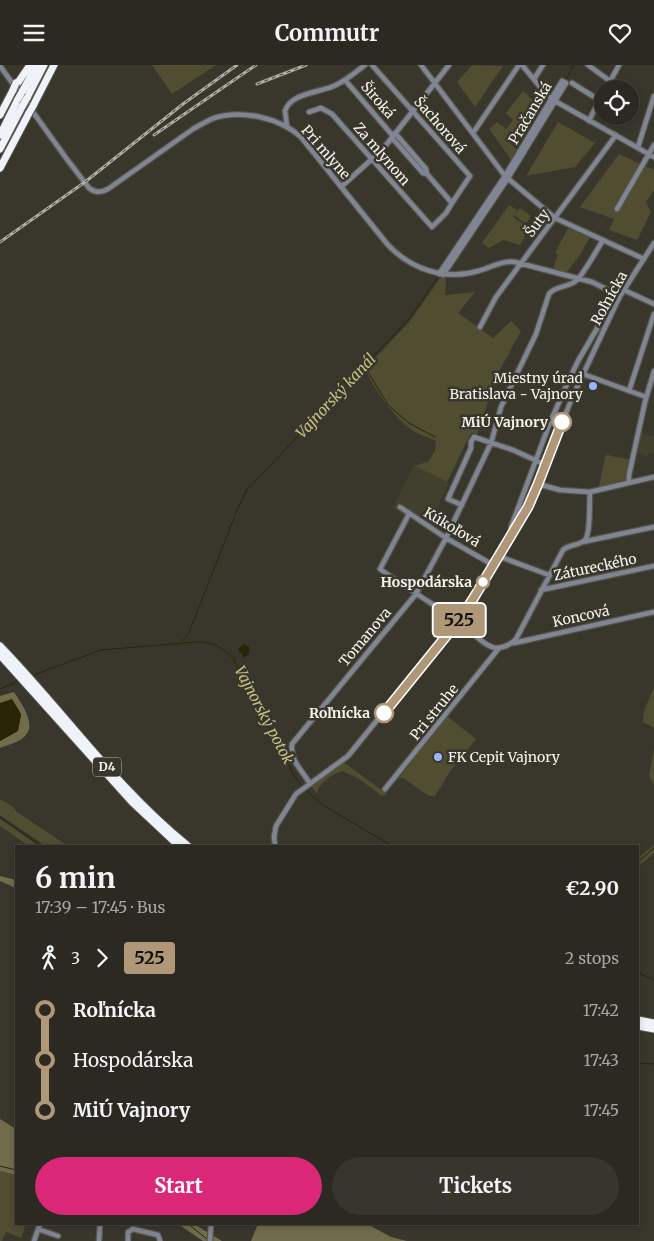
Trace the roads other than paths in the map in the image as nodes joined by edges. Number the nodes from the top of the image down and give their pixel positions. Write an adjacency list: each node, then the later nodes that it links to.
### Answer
1 (23, 65): 21 (highway)
2 (30, 65): 21 (highway)
3 (37, 65): 22 (highway)
4 (44, 65): 22 (highway)
5 (54, 65): 42 (highway)
6 (365, 65): 16 (street)
7 (372, 65): 28 (street, Šachorová)
8 (421, 65): 19 (street)
9 (449, 65): 19 (street)
10 (520, 65): 15 (street); 33 (street)
11 (543, 65): 15 (street)
12 (588, 65): 17 (street)
13 (619, 65): 18 (street)
14 (0, 66): 32 (street, Pri mlyne)
15 (534, 79): 25 (street)
16 (345, 80): 32 (street); 36 (street, Široká)
17 (609, 80)
18 (611, 80)
19 (434, 83): 28 (street); 33 (street)
20 (572, 83): 24 (street)
21 (15, 86): 30 (highway)
22 (25, 95): 26 (highway, bridge)
23 (654, 96): 38 (street)
24 (594, 97)
25 (554, 100): 31 (street); 43 (street, Pračanská)
26 (21, 102): 34 (highway); 39 (highway)
27 (594, 110): 31 (street)
28 (413, 111): 36 (street); 45 (street, Šachorová)
29 (309, 112): 41 (street, Za mlynom)
30 (0, 115)
31 (589, 121): 35 (street)
32 (287, 126): 44 (street, Pri mlyne)
33 (474, 133): 43 (street)
34 (0, 135)
35 (616, 135): 38 (street); 47 (street, Šuty)
36 (393, 136): 41 (street); 45 (street, Široká)
37 (654, 145): 40 (street)
38 (638, 147): 40 (street)
39 (0, 149)
40 (652, 155): 46 (street)
41 (372, 159): 44 (street); 45 (street, Za mlynom)
42 (0, 168)
43 (507, 177): 47 (street); 52 (street, Pračanská)
44 (341, 187): 52 (street, Pri mlyne)
45 (452, 203)
46 (617, 209)
47 (555, 218): 48 (street); 51 (street, Šuty)
48 (603, 240): 50 (street); 53 (street)
49 (654, 243): 50 (street, Roľnícka)
50 (644, 259): 54 (street, Roľnícka)
51 (521, 263): 52 (street, Pri mlyne); 53 (street, Pri mlyne); 59 (street, Šuty)
52 (441, 274)
53 (579, 278): 55 (street, Pri mlyne); 66 (street, Tomanova)
54 (624, 290): 55 (street, Roľnícka); 56 (street)
55 (620, 296): 61 (street, Roľnícka)
56 (654, 304)
57 (654, 314): 64 (street)
58 (599, 325): 60 (street, Roľnícka)
59 (480, 327)
60 (578, 361): 61 (street); 67 (street, Roľnícka)
61 (587, 365): 63 (street, Roľnícka)
62 (654, 371): 65 (street)
63 (583, 374): 64 (street); 68 (street, Roľnícka)
64 (628, 391): 65 (street)
65 (646, 397): 70 (street)
66 (491, 443): 67 (street); 74 (street, Tomanova); 74 (street)
67 (537, 461): 68 (street); 71 (street, Roľnícka)
68 (546, 465): 72 (street, Roľnícka)
69 (654, 477): 70 (street)
70 (630, 482): 73 (street)
71 (528, 485): 72 (street); 77 (street, Roľnícka)
72 (538, 486): 73 (street); 78 (street, Roľnícka)
73 (590, 492): 81 (street)
74 (462, 505): 82 (street, Tomanova)
75 (400, 507): 76 (street, Kúkoľová)
76 (409, 514): 82 (street, Kúkoľová); 90 (street)
77 (516, 516): 78 (street); 80 (street, Roľnícka)
78 (521, 519): 80 (street, Roľnícka)
79 (654, 527): 83 (street)
80 (511, 534): 85 (street, Roľnícka)
81 (587, 536): 83 (street); 84 (street)
82 (446, 537): 86 (street, Kúkoľová); 90 (street, Tomanova)
83 (590, 541): 84 (street)
84 (582, 542): 88 (street)
85 (498, 556): 86 (street, Roľnícka); 88 (street)
86 (493, 565): 92 (street, Roľnícka)
87 (654, 565): 89 (street, Zátureckého)
88 (549, 575): 89 (street)
89 (541, 591): 93 (street)
90 (416, 594): 92 (street); 99 (street, Tomanova)
91 (654, 612): 93 (street, Koncová)
92 (458, 621): 95 (street); 99 (street, Roľnícka)
93 (513, 643): 95 (street, Koncová)
94 (0, 646): 97 (highway, D4)
95 (500, 648): 100 (street, Pri struhe)
96 (0, 655): 97 (highway, D4)
97 (21, 672): 98 (highway, D4)
98 (30, 682): 101 (highway, D4); 102 (highway, D4)
99 (304, 787): 103 (street, Roľnícka)
100 (385, 789)
101 (177, 845)
102 (187, 845)
103 (275, 845)
104 (639, 1020): 105 (highway)
105 (654, 1023)
106 (639, 1026): 107 (highway)
107 (654, 1029)
108 (100, 1225): 114 (street)
109 (211, 1225): 112 (street)
110 (39, 1226): 111 (street); 113 (street)
111 (58, 1236)
112 (210, 1239)
113 (34, 1241)
114 (99, 1241)
115 (128, 1241): 116 (street)
116 (160, 1241)

